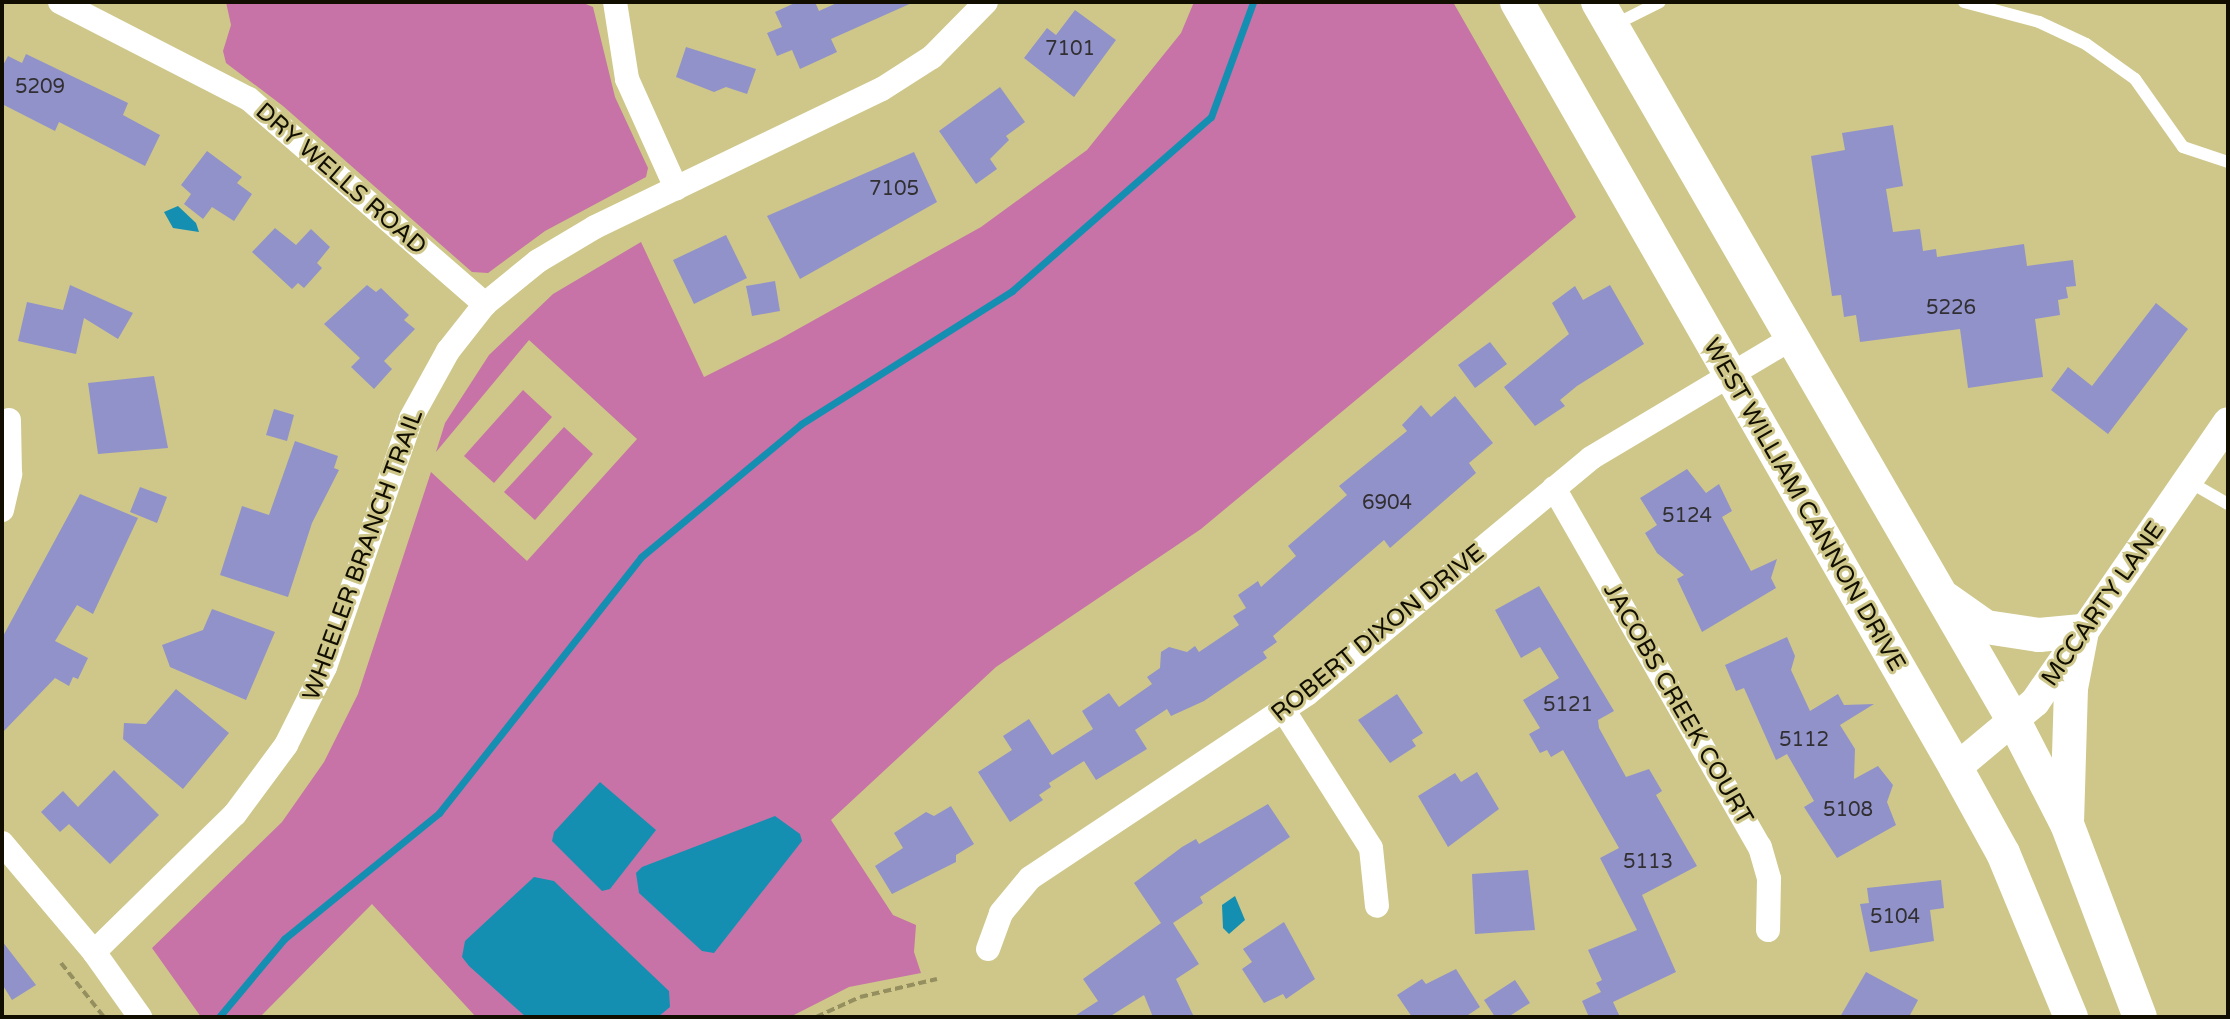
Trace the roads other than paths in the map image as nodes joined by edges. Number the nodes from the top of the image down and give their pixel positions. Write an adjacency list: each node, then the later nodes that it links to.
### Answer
1 (60, 2): 10 (street, DRY WELLS ROAD)
2 (615, 2): 9 (street)
3 (986, 2): 9 (street, WHEELER BRANCH TRAIL)
4 (1517, 2): 12 (main road, WEST WILLIAM CANNON DRIVE)
5 (1660, 2): 7 (lane)
6 (1964, 2): 8 (lane)
7 (1604, 14): 11 (main road)
8 (2228, 162)
9 (676, 188): 10 (street, WHEELER BRANCH TRAIL)
10 (485, 304): 29 (street, WHEELER BRANCH TRAIL)
11 (1792, 338): 12 (street, ROBERT DIXON DRIVE); 19 (main road)
12 (1728, 374): 16 (street, ROBERT DIXON DRIVE); 23 (main road, WEST WILLIAM CANNON DRIVE)
13 (9, 420): 18 (street)
14 (2228, 422): 15 (street, MCCARTY LANE)
15 (2188, 481): 17 (lane); 20 (street, MCCARTY LANE)
16 (1554, 488): 21 (street, ROBERT DIXON DRIVE); 27 (street, JACOBS CREEK COURT)
17 (2228, 504)
18 (2, 510)
19 (1933, 588): 20 (main road); 22 (main road)
20 (2082, 631): 22 (street, MCCARTY LANE); 24 (main road)
21 (1284, 711): 26 (street); 28 (street, ROBERT DIXON DRIVE)
22 (2015, 723): 23 (street, MCCARTY LANE); 24 (main road)
23 (1956, 768): 31 (main road, WEST WILLIAM CANNON DRIVE)
24 (2067, 824): 32 (main road)
25 (2, 843): 29 (street)
26 (1377, 906)
27 (1768, 930)
28 (988, 949)
29 (94, 952): 30 (street)
30 (140, 1017)
31 (2071, 1017)
32 (2140, 1017)

